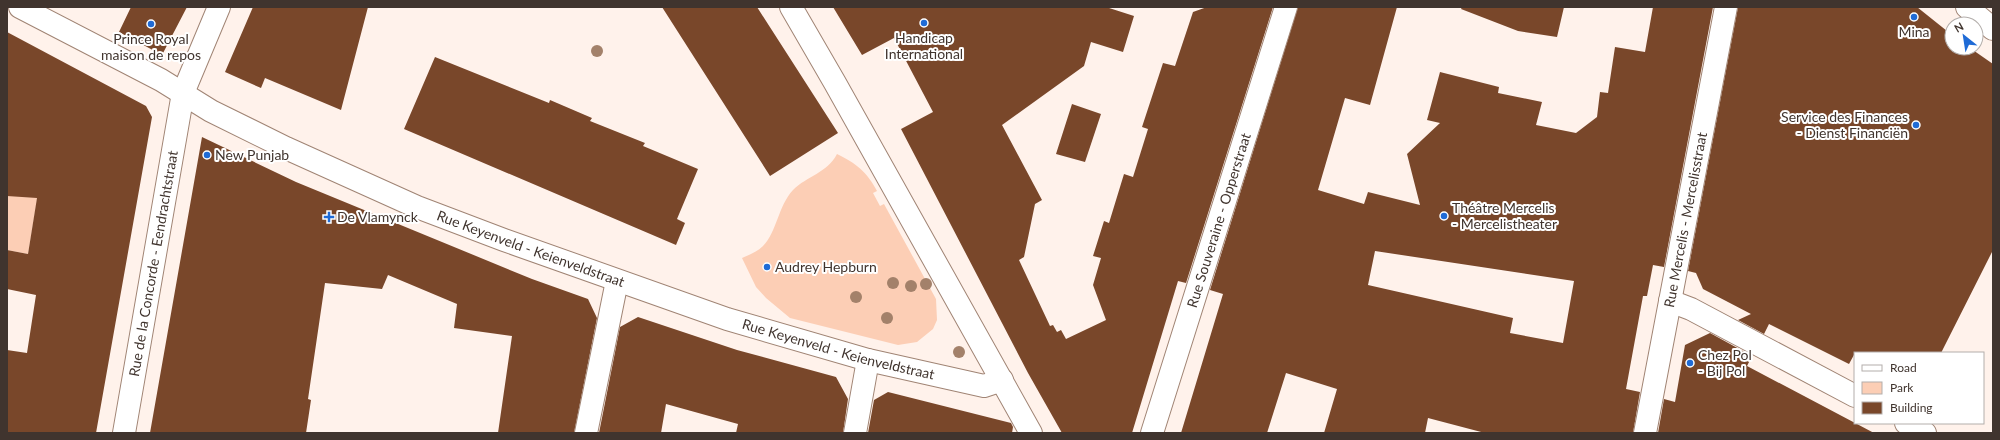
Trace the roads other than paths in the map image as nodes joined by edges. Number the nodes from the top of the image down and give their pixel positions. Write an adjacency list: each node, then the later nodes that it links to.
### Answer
1 (20, 7): 8 (street, Rue Keyenveld - Keienveldstraat)
2 (219, 7): 8 (street, Rue de la Concorde - Eendrachtstraat)
3 (790, 7): 12 (street)
4 (1286, 7): 19 (street, Rue Souveraine - Opperstraat)
5 (1726, 7): 10 (street, Rue Mercelis - Mercelisstraat)
6 (1966, 7): 7 (street)
7 (1993, 29)
8 (183, 94): 9 (street, Rue Keyenveld - Keienveldstraat); 15 (street, Rue de la Concorde - Eendrachtstraat)
9 (617, 281): 11 (street, Rue Keyenveld - Keienveldstraat); 16 (street)
10 (1670, 301): 13 (street); 20 (street, Rue Mercelis - Mercelisstraat)
11 (868, 360): 12 (street, Rue Keyenveld - Keienveldstraat); 17 (street)
12 (1002, 380): 18 (street)
13 (1854, 395)
14 (1908, 424): 21 (street)
15 (124, 433)
16 (586, 433)
17 (855, 433)
18 (1031, 433)
19 (1152, 433)
20 (1645, 433)
21 (1925, 433)

